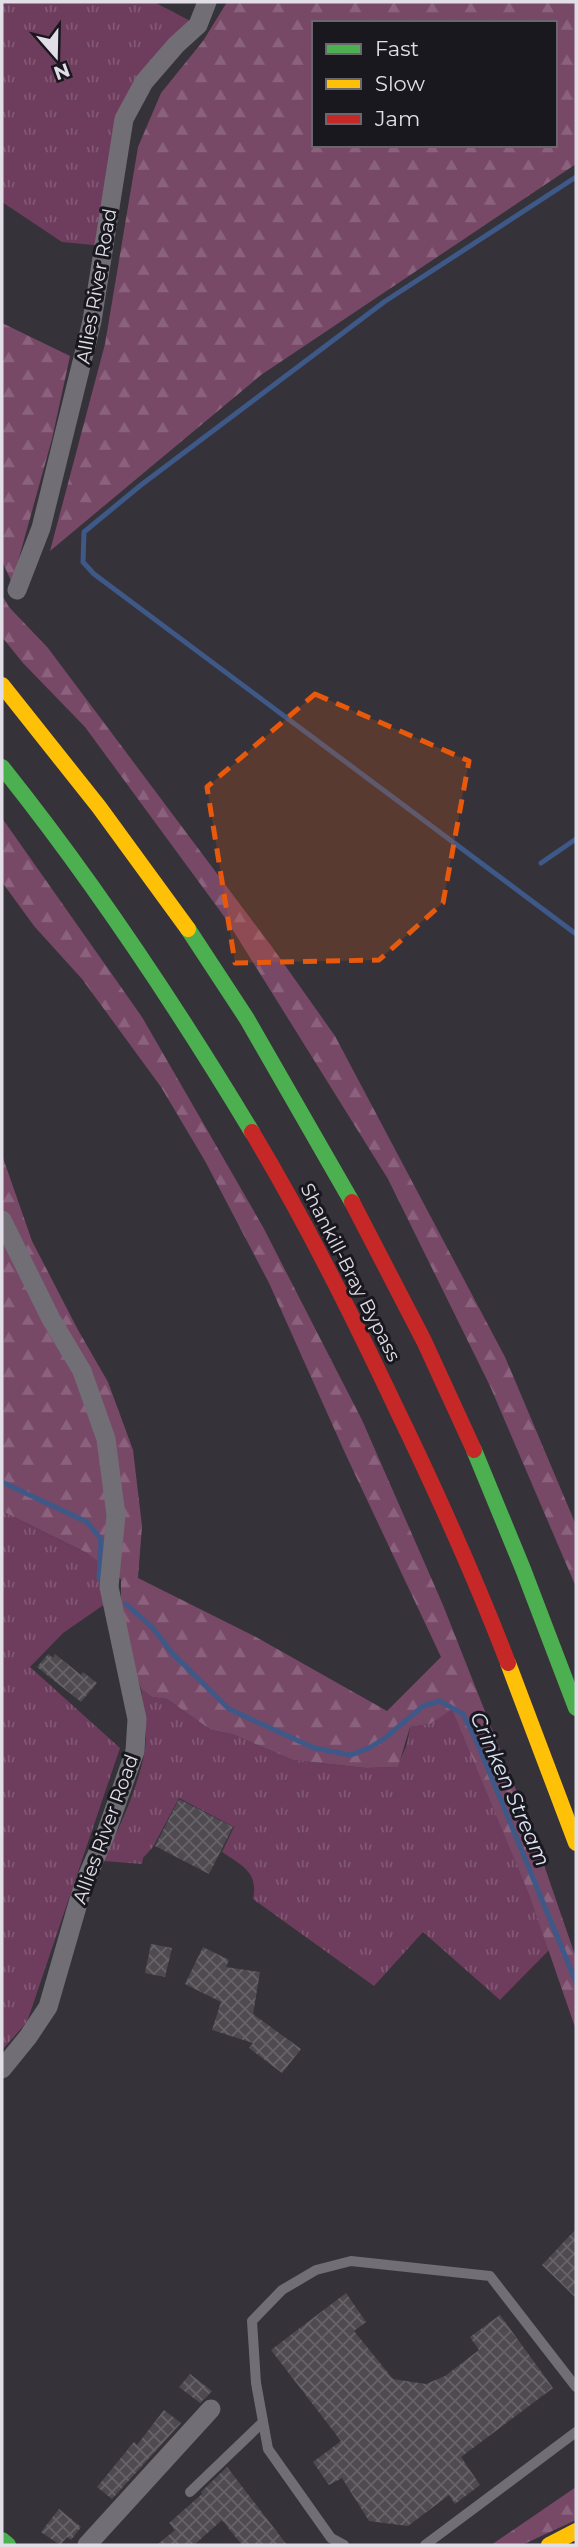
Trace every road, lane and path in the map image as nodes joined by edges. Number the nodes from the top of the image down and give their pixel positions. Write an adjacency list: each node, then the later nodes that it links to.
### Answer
1 (207, 2): 2 (street, Allies River Road)
2 (17, 590)
3 (2, 685): 6 (main road, Shankill-Bray Bypass)
4 (2, 767): 7 (main road, Shankill-Bray Bypass)
5 (2, 1220): 8 (street, Allies River Road)
6 (576, 1708)
7 (576, 1843)
8 (2, 2069)
9 (576, 2387): 11 (lane)
10 (211, 2409): 17 (street)
11 (263, 2422): 13 (lane); 18 (lane)
12 (576, 2432): 19 (lane)
13 (190, 2492)
14 (576, 2531): 20 (main road)
15 (2, 2540): 16 (main road)
16 (8, 2545)
17 (87, 2545)
18 (344, 2545)
19 (425, 2545)
20 (548, 2545)

